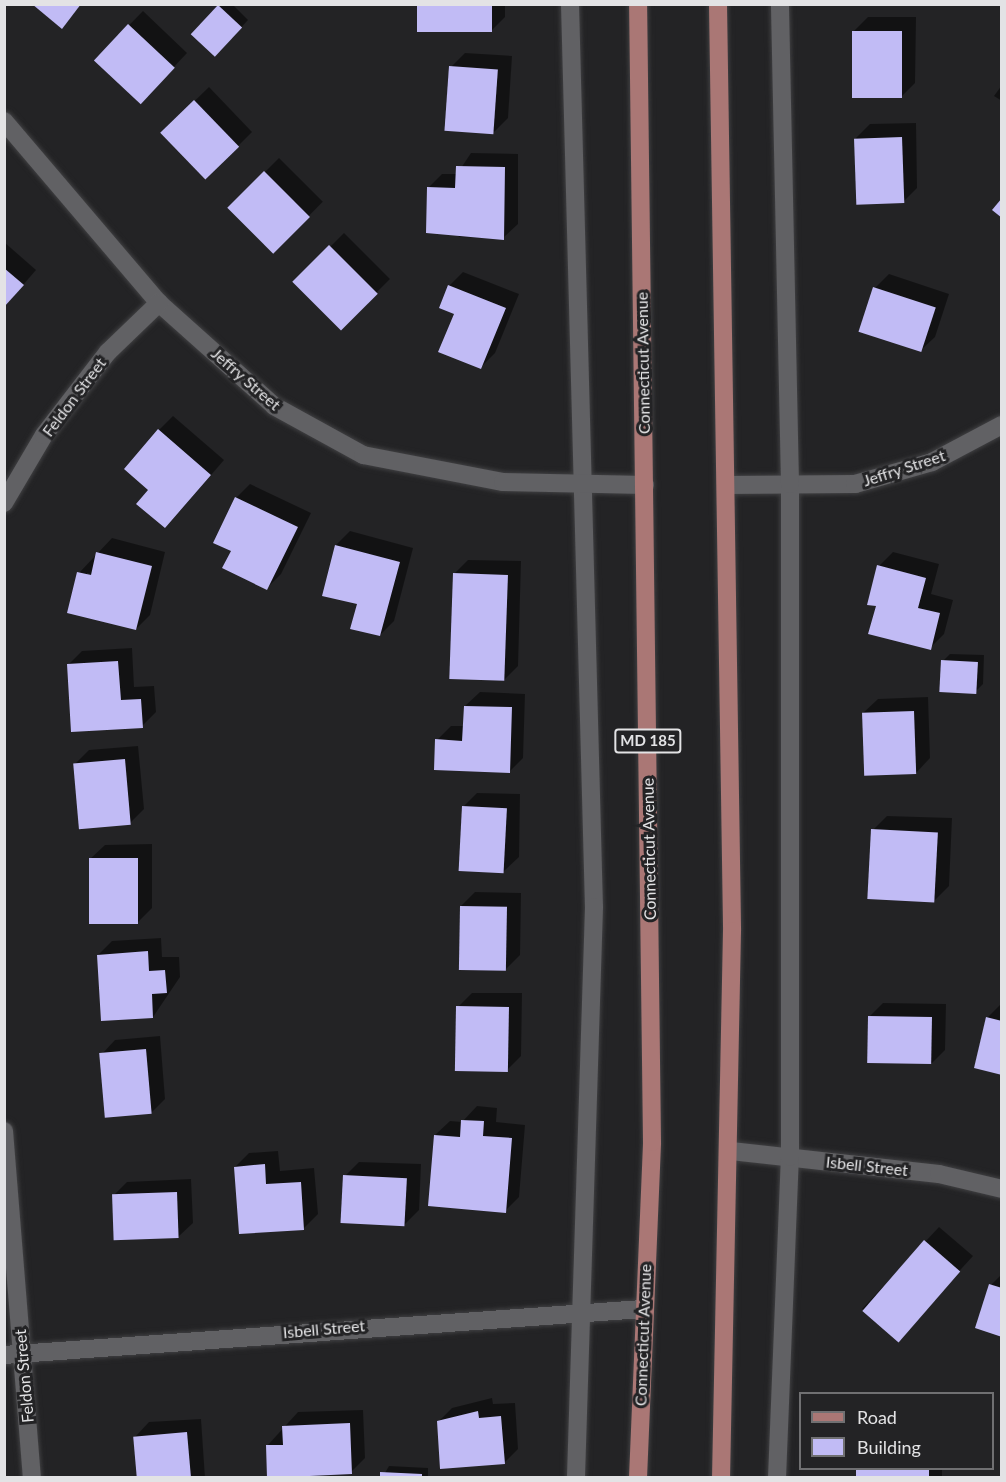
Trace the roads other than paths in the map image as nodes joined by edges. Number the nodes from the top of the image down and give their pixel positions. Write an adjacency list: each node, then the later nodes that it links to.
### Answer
1 (570, 4): 8 (street)
2 (638, 4): 10 (main road, Connecticut Avenue / MD 185)
3 (718, 4): 11 (main road)
4 (780, 4): 9 (street)
5 (4, 122): 6 (street, Jeffry Street)
6 (159, 303): 8 (street, Jeffry Street); 12 (street, Feldon Street)
7 (1002, 425): 9 (street, Jeffry Street)
8 (580, 483): 10 (street, Jeffry Street); 18 (street)
9 (789, 484): 11 (street, Jeffry Street); 15 (street)
10 (645, 485): 17 (main road, Connecticut Avenue / MD 185)
11 (726, 485): 14 (main road)
12 (4, 504)
13 (4, 1131): 19 (street, Feldon Street)
14 (731, 1151): 15 (street, Isbell Street); 23 (main road)
15 (790, 1157): 16 (street, Isbell Street); 24 (street)
16 (1002, 1189)
17 (643, 1309): 18 (street, Isbell Street); 22 (main road, Connecticut Avenue / MD 185)
18 (579, 1313): 19 (street, Isbell Street); 21 (street)
19 (13, 1355): 20 (street, Feldon Street)
20 (33, 1478)
21 (576, 1478)
22 (638, 1478)
23 (721, 1478)
24 (777, 1478)

